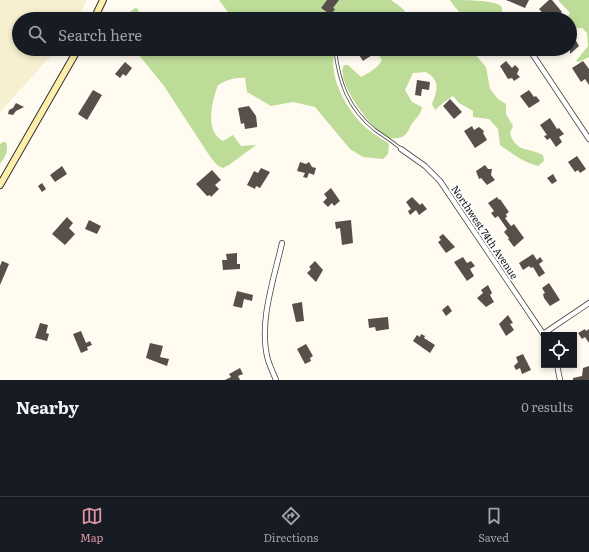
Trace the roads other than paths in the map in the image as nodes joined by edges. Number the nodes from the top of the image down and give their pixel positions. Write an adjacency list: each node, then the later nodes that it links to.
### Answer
1 (103, 0): 2 (street)
2 (97, 12)
3 (74, 56): 8 (street)
4 (336, 56): 7 (lane)
5 (534, 56): 6 (street)
6 (589, 139)
7 (401, 149): 11 (street, Northwest 74th Avenue)
8 (0, 185)
9 (282, 243): 14 (street)
10 (589, 303): 12 (street)
11 (541, 332)
12 (547, 332)
13 (558, 368): 15 (street)
14 (276, 380)
15 (560, 380)

